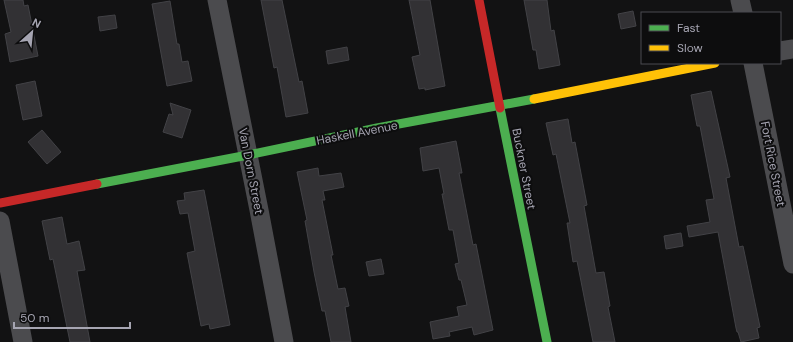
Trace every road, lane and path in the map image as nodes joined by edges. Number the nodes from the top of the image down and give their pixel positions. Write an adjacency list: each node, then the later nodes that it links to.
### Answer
1 (217, 0): 10 (street, Van Dorn Street)
2 (479, 0): 9 (street, Buckner Street)
3 (740, 0): 4 (street)
4 (743, 12)
5 (793, 48): 6 (street)
6 (781, 51)
7 (709, 64): 9 (street, Haskell Avenue)
8 (753, 64): 13 (street, Fort Rice Street)
9 (500, 106): 10 (street, Haskell Avenue); 16 (street, Buckner Street)
10 (248, 155): 11 (street, Haskell Avenue); 15 (street, Van Dorn Street)
11 (0, 203)
12 (0, 221): 14 (street)
13 (793, 264)
14 (24, 342)
15 (284, 342)
16 (548, 342)

